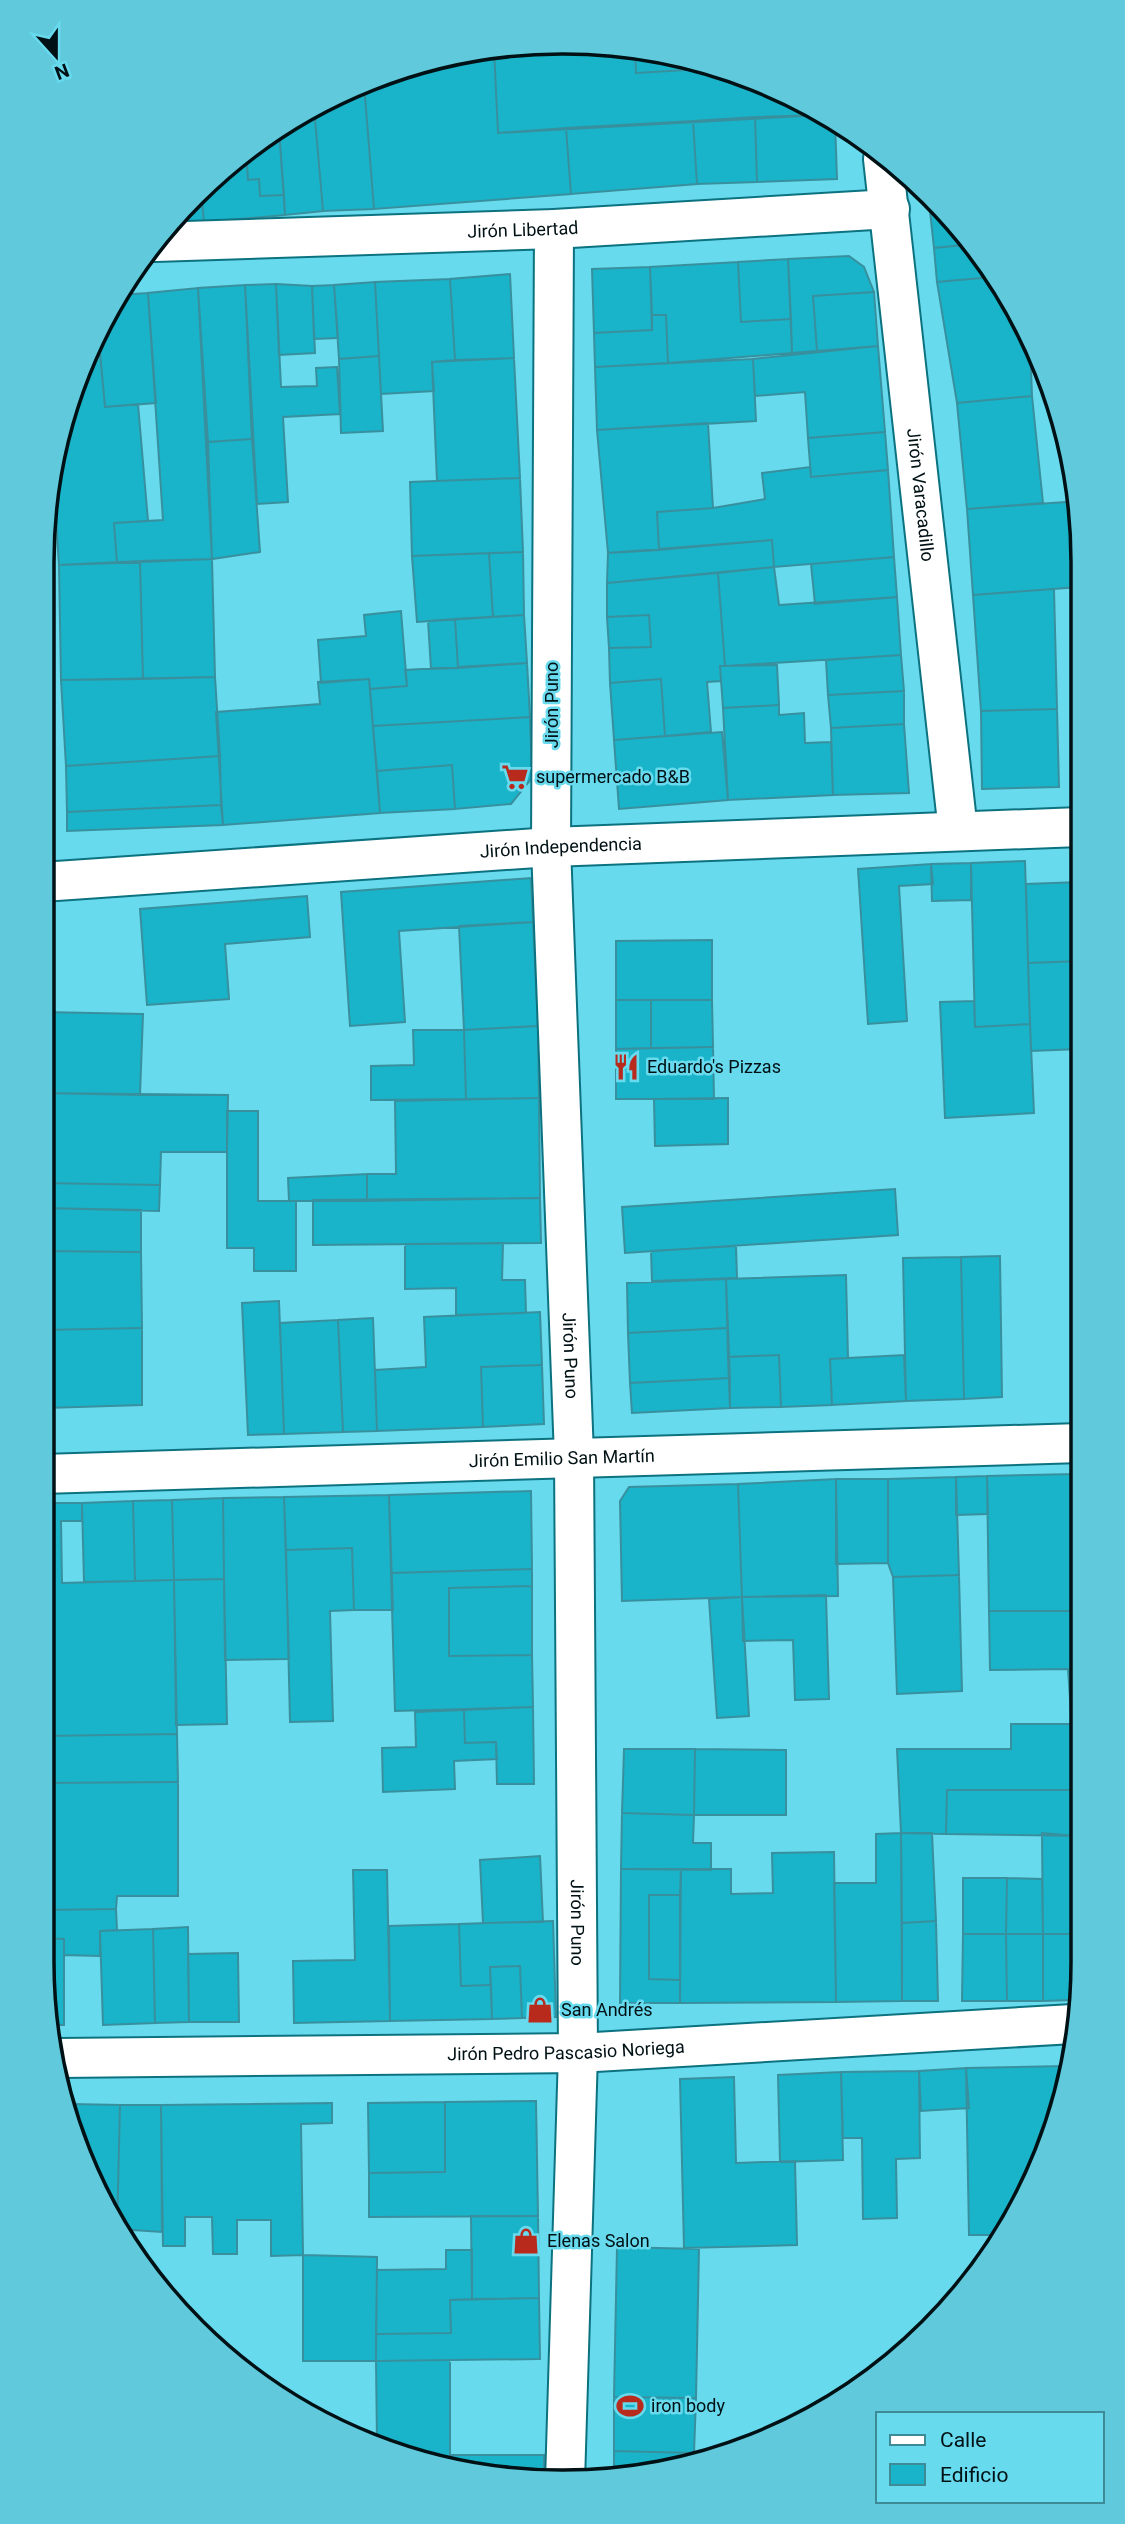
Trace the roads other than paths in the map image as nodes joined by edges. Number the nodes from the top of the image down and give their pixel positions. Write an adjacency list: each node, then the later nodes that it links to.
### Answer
1 (884, 169): 2 (street, Jirón Varacadillo)
2 (890, 208): 3 (street, Jirón Libertad); 6 (street, Jirón Varacadillo)
3 (554, 229): 4 (street, Jirón Libertad); 7 (street, Jirón Puno)
4 (168, 242)
5 (1071, 827): 6 (street, Jirón Independencia)
6 (958, 831): 7 (street, Jirón Independencia)
7 (551, 847): 8 (street, Jirón Independencia); 10 (street, Jirón Puno)
8 (54, 880)
9 (1071, 1443): 10 (street, Jirón Emilio San Martín)
10 (574, 1456): 11 (street, Jirón Emilio San Martín); 13 (street, Jirón Puno)
11 (54, 1474)
12 (1066, 2024): 13 (street, Jirón Pedro Pascasio Noriega)
13 (578, 2053): 14 (street, Jirón Pedro Pascasio Noriega); 15 (street, Jirón Puno)
14 (64, 2058)
15 (565, 2470)

